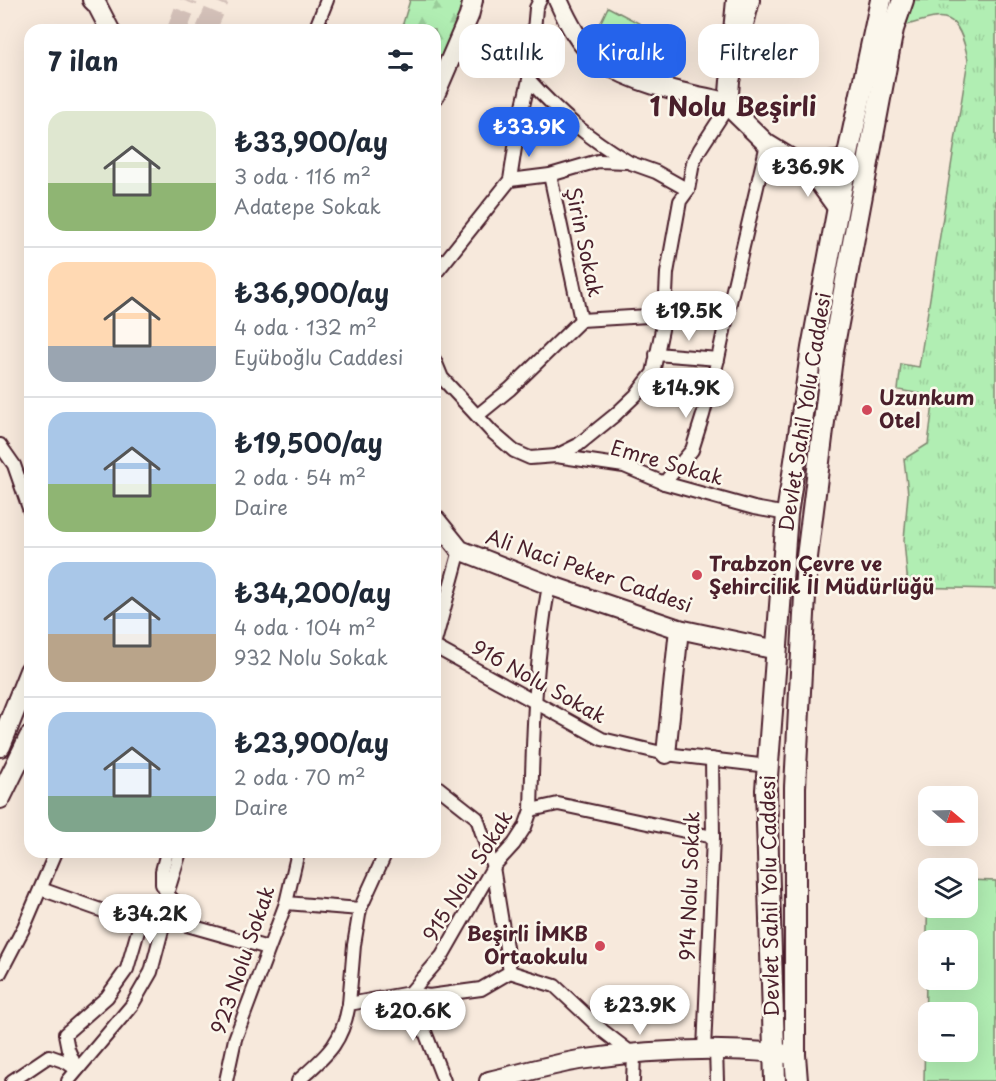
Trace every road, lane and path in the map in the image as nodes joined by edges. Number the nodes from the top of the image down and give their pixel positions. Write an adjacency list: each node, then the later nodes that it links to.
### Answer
1 (92, 0): 10 (street)
2 (327, 0): 11 (street)
3 (473, 0): 16 (street)
4 (540, 0): 15 (street)
5 (558, 0): 17 (street)
6 (736, 0): 12 (street)
7 (750, 0): 13 (street)
8 (881, 0): 19 (main road, Devlet Sahil Yolu Caddesi)
9 (903, 0): 74 (main road, Devlet Sahil Yolu Caddesi)
10 (107, 24)
11 (317, 24)
12 (734, 24)
13 (744, 24)
14 (732, 78): 17 (street)
15 (529, 80): 20 (street); 23 (street)
16 (441, 81)
17 (728, 106): 18 (street); 24 (street)
18 (767, 144): 21 (street); 30 (street)
19 (847, 159): 21 (street); 25 (main road, Devlet Sahil Yolu Caddesi)
20 (628, 162): 22 (street); 24 (street)
21 (803, 166): 25 (street)
22 (550, 175): 23 (street); 28 (street, Şirin Sokak)
23 (510, 180): 26 (street)
24 (688, 190): 27 (street)
25 (838, 209): 37 (main road, Devlet Sahil Yolu Caddesi)
26 (441, 266)
27 (665, 315): 28 (street); 29 (street)
28 (580, 320): 32 (street, Şirin Sokak)
29 (656, 354): 30 (street); 34 (street)
30 (718, 359): 35 (street)
31 (441, 376): 32 (street, Emre Sokak)
32 (478, 415): 34 (street, Emre Sokak)
33 (0, 446): 36 (street)
34 (556, 456): 35 (street, Emre Sokak)
35 (664, 483): 37 (street, Emre Sokak)
36 (24, 494)
37 (787, 514): 44 (main road, Devlet Sahil Yolu Caddesi)
38 (441, 526): 39 (street, Ali Naci Peker Caddesi)
39 (460, 550): 40 (street, Ali Naci Peker Caddesi); 41 (street)
40 (549, 585): 42 (street, Ali Naci Peker Caddesi); 46 (street)
41 (441, 620)
42 (679, 629): 44 (street, Ali Naci Peker Caddesi); 49 (street)
43 (441, 650): 46 (street, 916 Nolu Sokak)
44 (777, 650): 51 (main road, Devlet Sahil Yolu Caddesi)
45 (24, 686): 47 (main road)
46 (534, 701): 49 (street, 916 Nolu Sokak); 54 (street)
47 (0, 746)
48 (24, 749): 53 (main road)
49 (666, 754): 50 (street, 916 Nolu Sokak)
50 (712, 759): 51 (street, 916 Nolu Sokak); 55 (street, 914 Nolu Sokak)
51 (768, 766): 72 (main road, Devlet Sahil Yolu Caddesi)
52 (441, 790): 61 (street)
53 (0, 798)
54 (531, 810): 55 (street, 915 Nolu Sokak); 61 (street, 915 Nolu Sokak)
55 (713, 837): 71 (street, 914 Nolu Sokak)
56 (54, 858): 62 (street)
57 (165, 858): 63 (street)
58 (178, 858): 63 (street)
59 (297, 858): 64 (street, 923 Nolu Sokak)
60 (383, 858): 65 (street)
61 (493, 867): 67 (street); 69 (street, 915 Nolu Sokak)
62 (41, 889): 68 (street); 75 (street)
63 (167, 894): 66 (street); 75 (street)
64 (286, 903): 65 (street); 66 (street, 923 Nolu Sokak)
65 (360, 909): 70 (street)
66 (268, 948): 80 (street, 923 Nolu Sokak)
67 (510, 972): 69 (street); 73 (street)
68 (0, 973)
69 (410, 993): 70 (street); 81 (street)
70 (349, 1004): 77 (street)
71 (710, 1050): 72 (street); 73 (street); 84 (street, 914 Nolu Sokak)
72 (773, 1052): 74 (street); 85 (main road, Devlet Sahil Yolu Caddesi)
73 (634, 1055): 76 (street); 83 (street)
74 (795, 1055): 86 (main road, Devlet Sahil Yolu Caddesi)
75 (76, 1070): 78 (street); 79 (street)
76 (524, 1077): 82 (street)
77 (307, 1078)
78 (12, 1081)
79 (68, 1081)
80 (226, 1081)
81 (444, 1081)
82 (489, 1081)
83 (633, 1081)
84 (717, 1081)
85 (775, 1081)
86 (797, 1081)

